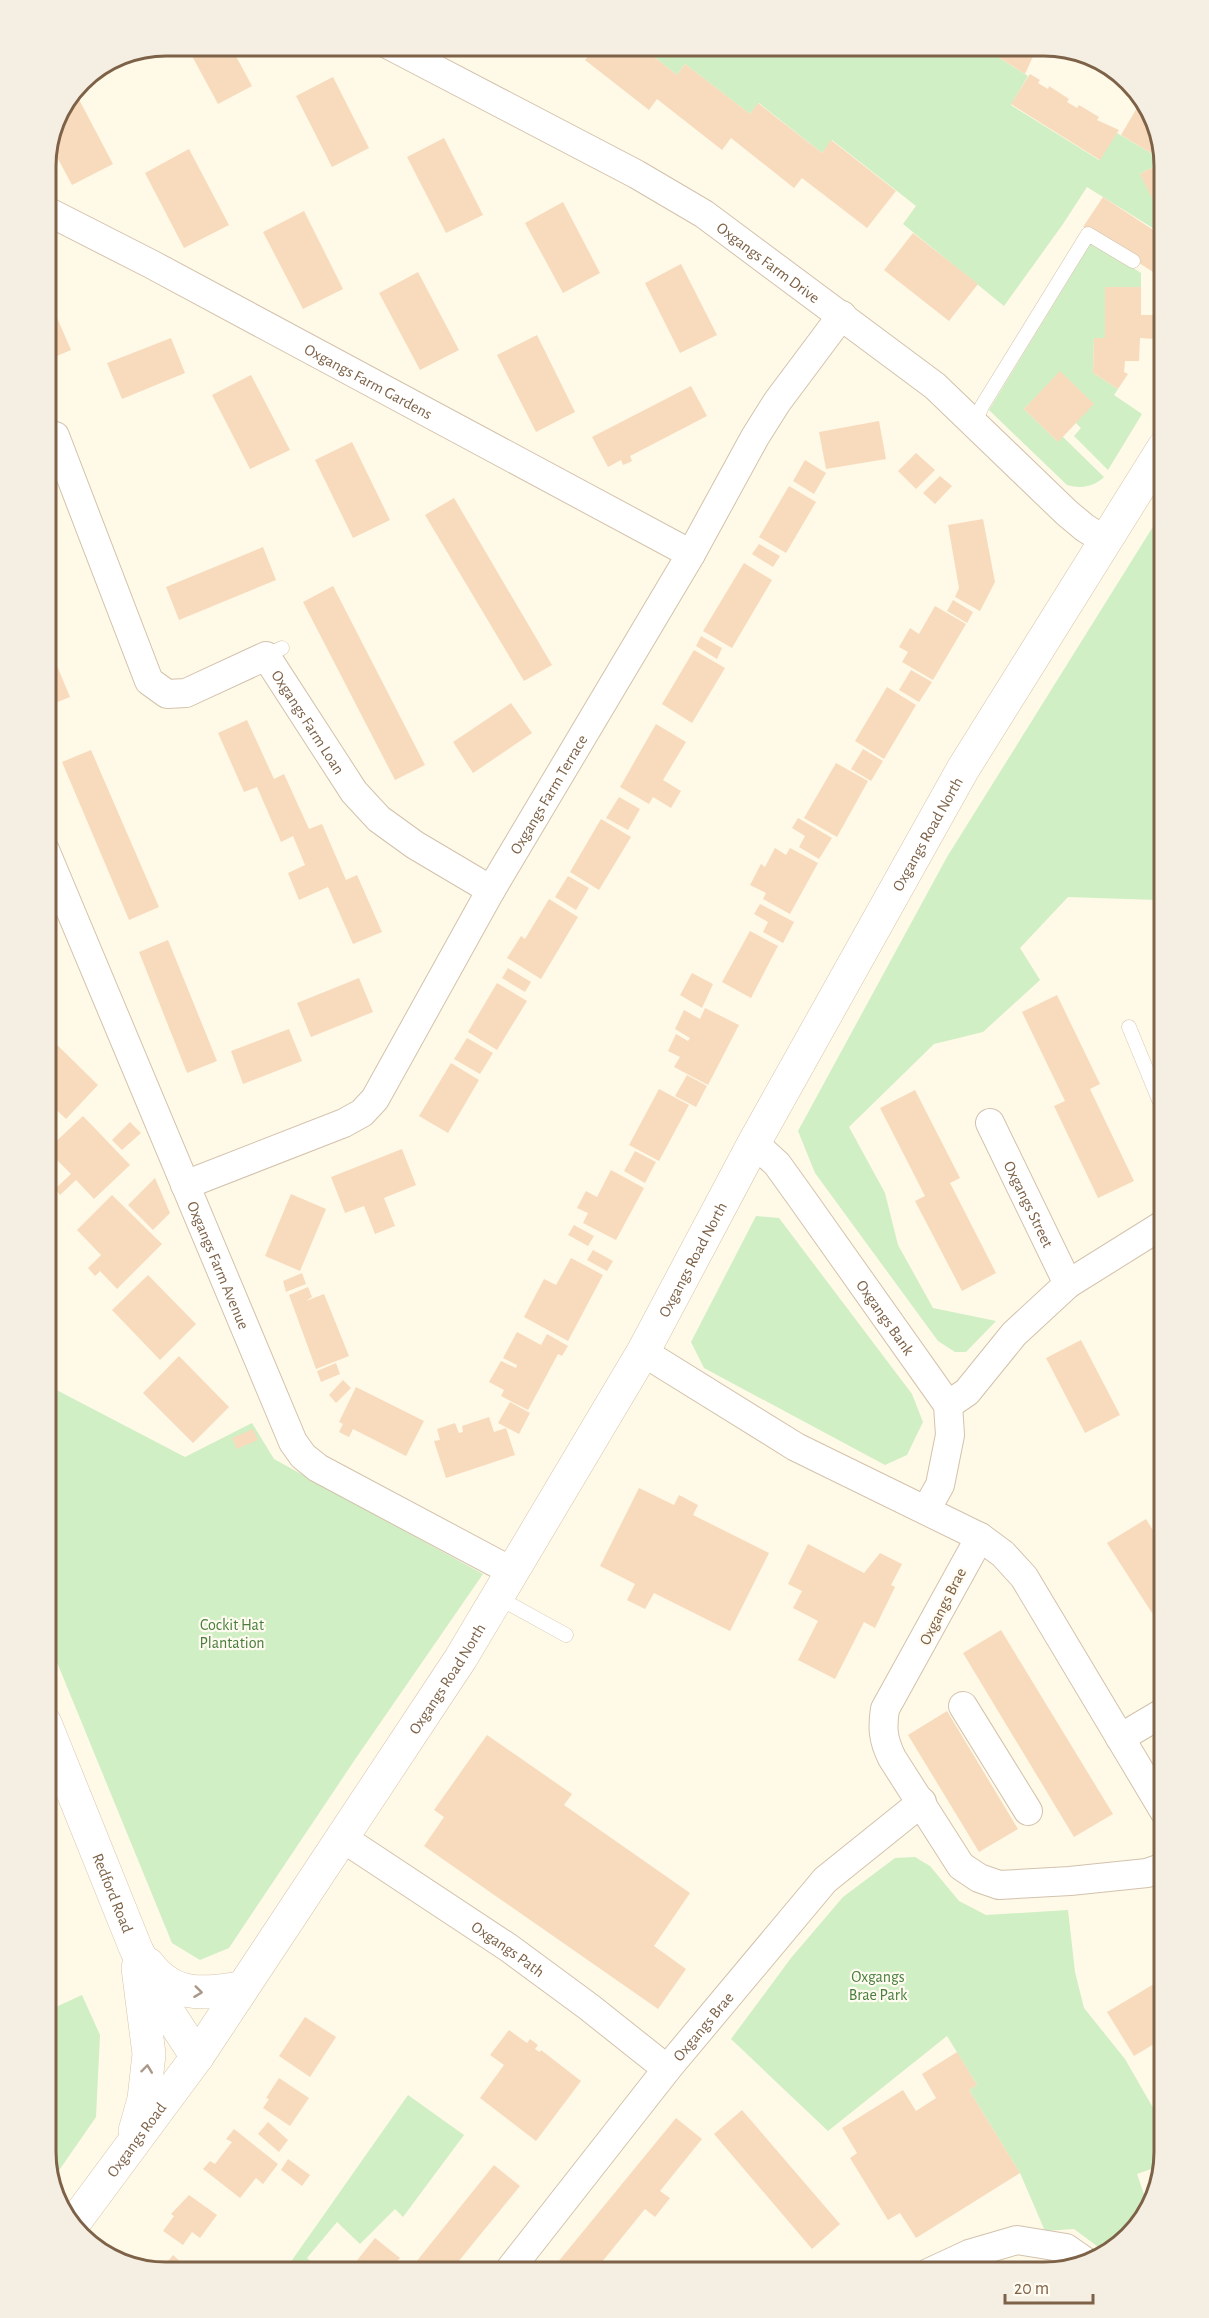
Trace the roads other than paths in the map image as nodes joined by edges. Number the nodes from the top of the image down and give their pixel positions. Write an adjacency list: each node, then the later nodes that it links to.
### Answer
1 (410, 56): 4 (street, Oxgangs Farm Drive)
2 (56, 216): 9 (street, Oxgangs Farm Gardens)
3 (1133, 261): 5 (lane)
4 (842, 315): 5 (street, Oxgangs Farm Drive); 9 (street, Oxgangs Farm Terrace)
5 (975, 423): 8 (street, Oxgangs Farm Drive)
6 (56, 439): 11 (street, Oxgangs Farm Loan)
7 (1154, 463): 8 (street, Oxgangs Road North)
8 (1106, 541): 15 (street, Oxgangs Road North)
9 (691, 554): 11 (street, Oxgangs Farm Terrace)
10 (56, 876): 16 (street, Oxgangs Farm Avenue)
11 (491, 890): 16 (street, Oxgangs Farm Terrace)
12 (1129, 1027): 13 (lane)
13 (1154, 1088)
14 (990, 1123): 18 (street, Oxgangs Street)
15 (754, 1143): 19 (street, Oxgangs Road North); 20 (street, Oxgangs Bank)
16 (185, 1185): 23 (street, Oxgangs Farm Avenue)
17 (1154, 1230): 18 (street)
18 (1068, 1284): 20 (street)
19 (643, 1352): 21 (street); 23 (street, Oxgangs Road North)
20 (948, 1405): 21 (street)
21 (926, 1510): 22 (street)
22 (980, 1537): 27 (street); 30 (street, Oxgangs Brae)
23 (505, 1584): 24 (lane); 32 (street, Oxgangs Road North)
24 (566, 1635)
25 (963, 1706): 31 (street)
26 (1154, 1718): 27 (street)
27 (1120, 1738): 29 (street)
28 (56, 1750): 34 (street, Redford Road)
29 (1154, 1794)
30 (922, 1802): 33 (street, Oxgangs Brae); 37 (street, Oxgangs Brae)
31 (1028, 1811)
32 (341, 1837): 35 (street, Oxgangs Road North); 37 (street, Oxgangs Path)
33 (1154, 1871)
34 (136, 1949): 35 (street, one-way to 35); 36 (street, Redford Road); 38 (street, one-way to 34)
35 (241, 1988): 36 (street, Oxgangs Road North)
36 (197, 2057): 38 (street, Oxgangs Road)
37 (667, 2069): 41 (street, Oxgangs Brae)
38 (130, 2146): 39 (street, Oxgangs Road)
39 (77, 2219)
40 (1078, 2257): 42 (street)
41 (516, 2262)
42 (952, 2262)

